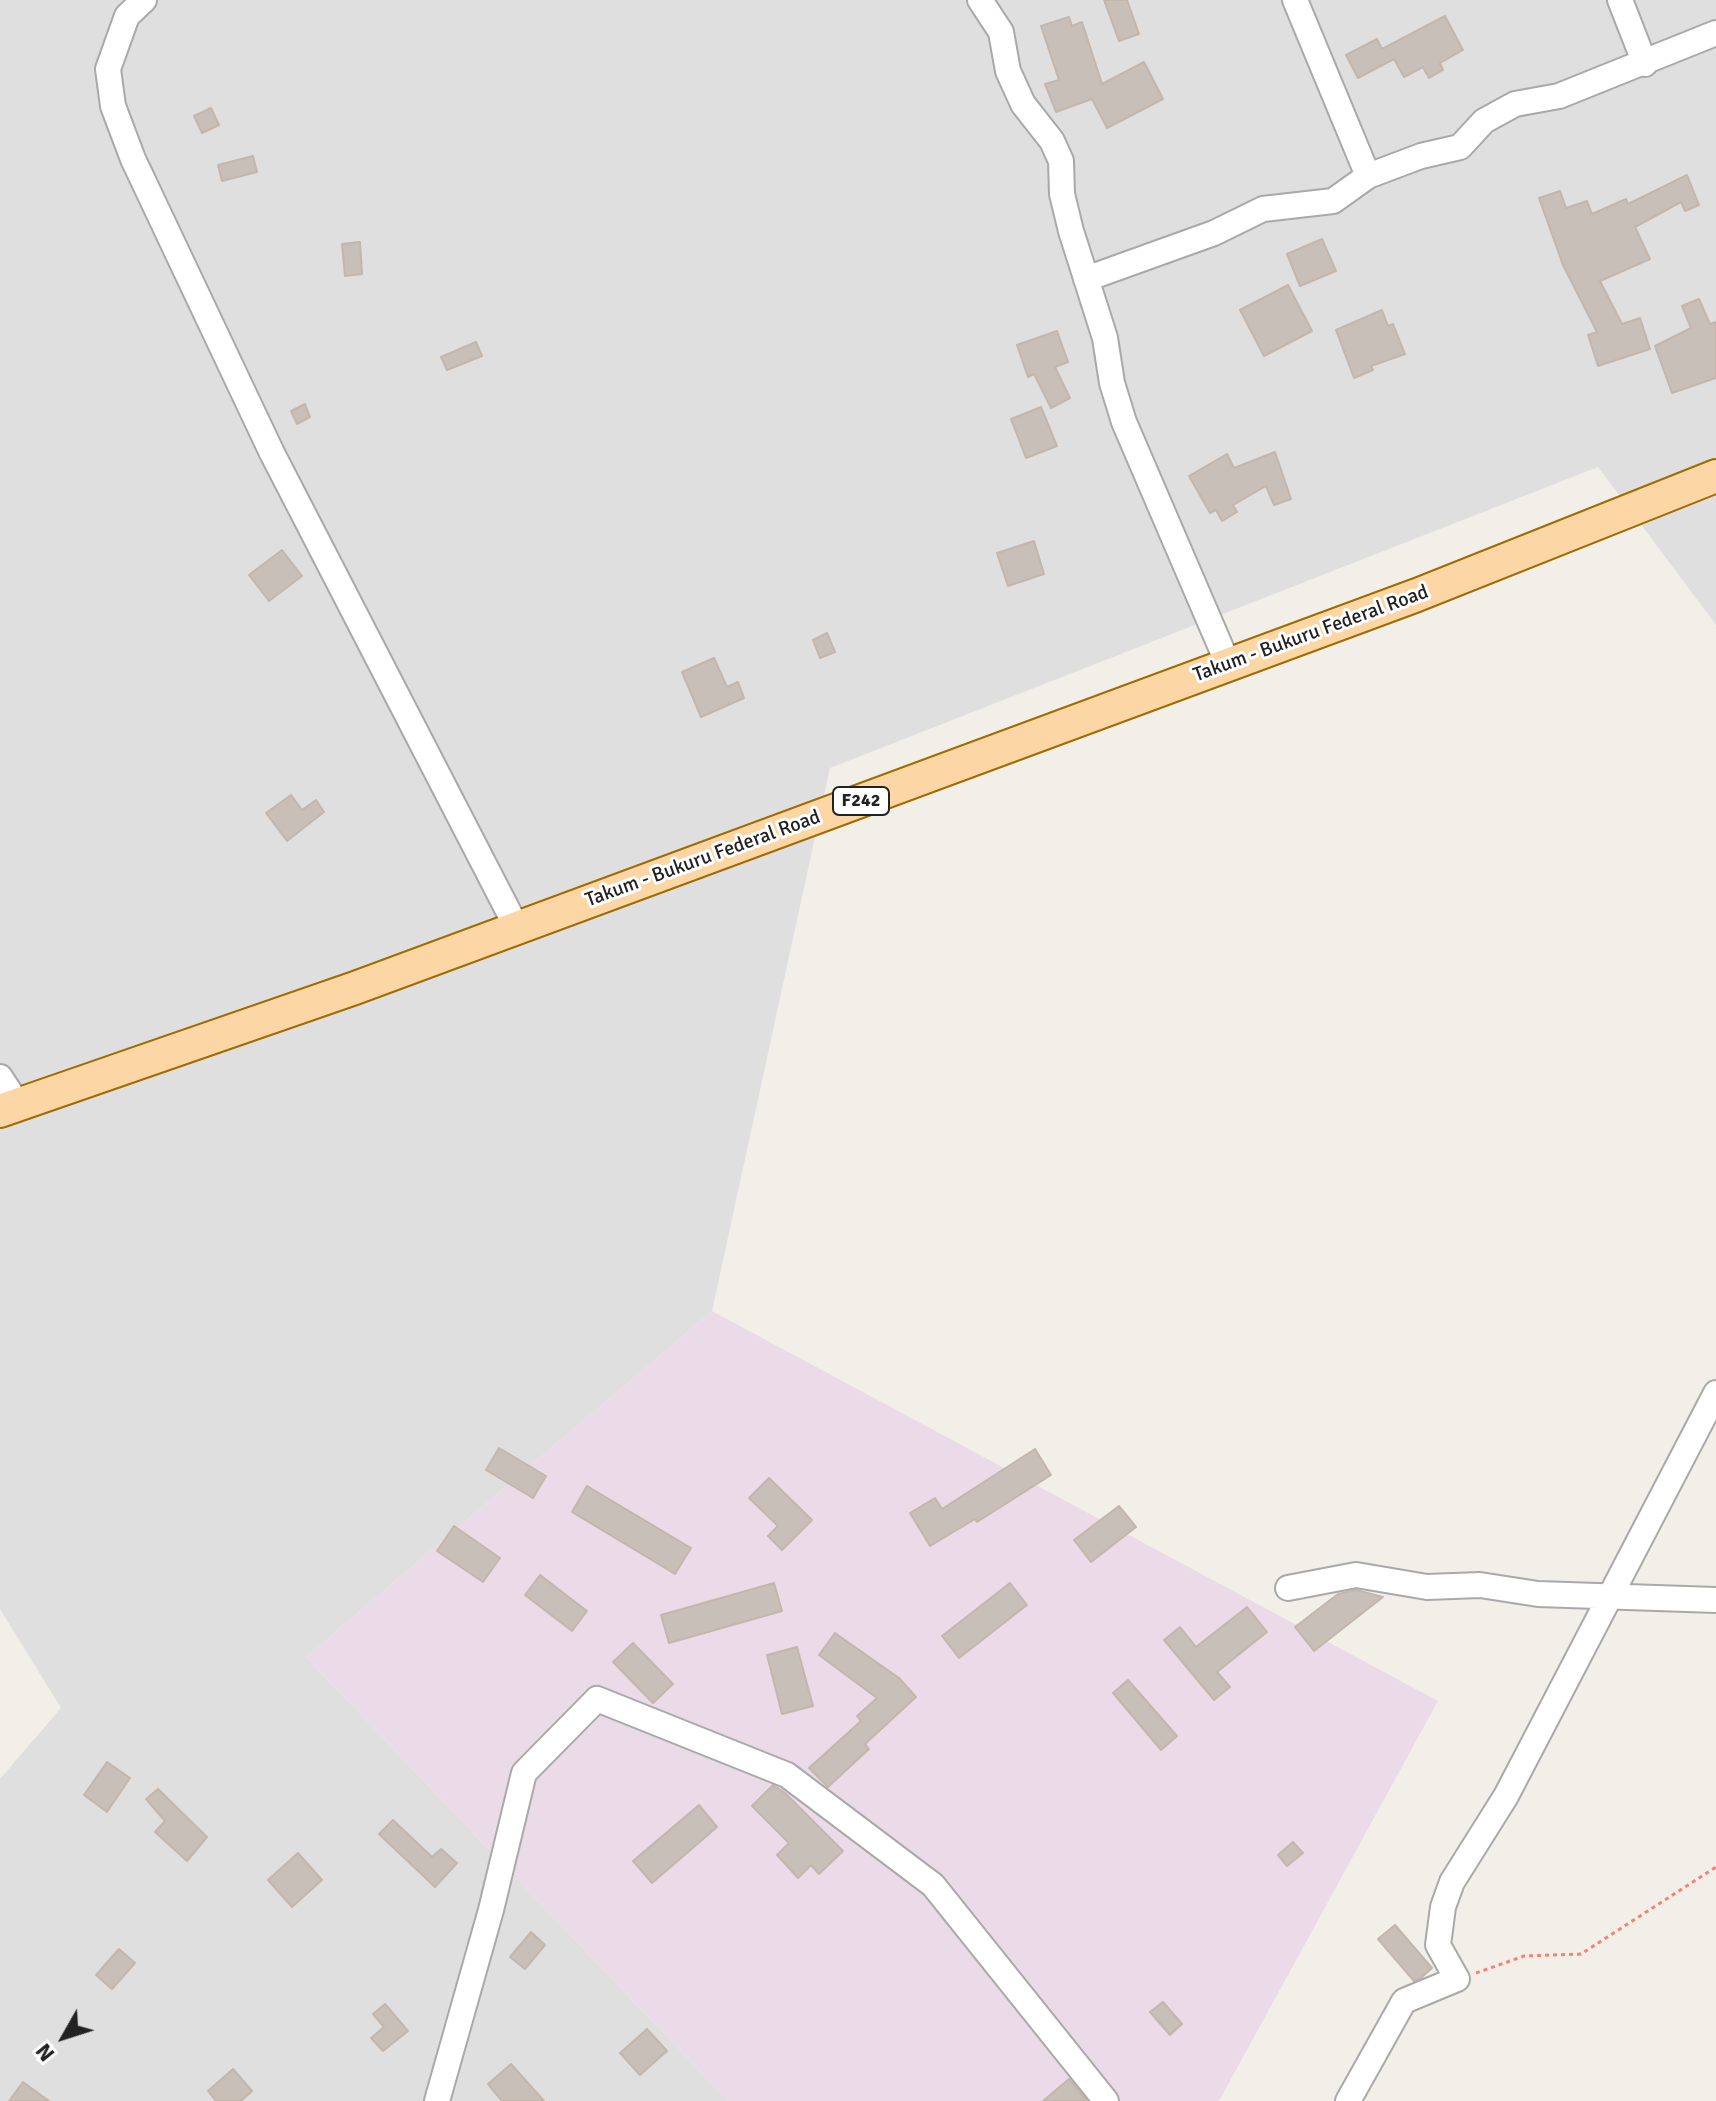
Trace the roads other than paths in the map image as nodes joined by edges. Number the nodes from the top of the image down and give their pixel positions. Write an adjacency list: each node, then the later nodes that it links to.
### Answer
1 (144, 0): 11 (street)
2 (980, 0): 8 (street)
3 (1295, 0): 7 (street)
4 (1620, 0): 6 (street)
5 (1716, 33): 6 (street)
6 (1645, 64): 7 (street)
7 (1368, 176): 8 (street)
8 (1086, 279): 10 (street)
9 (1716, 476): 10 (main road, Takum - Bukuru Federal Road / F242)
10 (1228, 664): 11 (main road, Takum - Bukuru Federal Road / F242)
11 (517, 928): 13 (main road, Takum - Bukuru Federal Road / F242)
12 (0, 1077): 13 (street)
13 (9, 1108)
14 (1716, 1393): 16 (street)
15 (1288, 1588): 16 (street)
16 (1612, 1598): 17 (street); 20 (street)
17 (1716, 1600)
18 (437, 2101): 19 (street)
19 (1106, 2101)
20 (1348, 2101)

